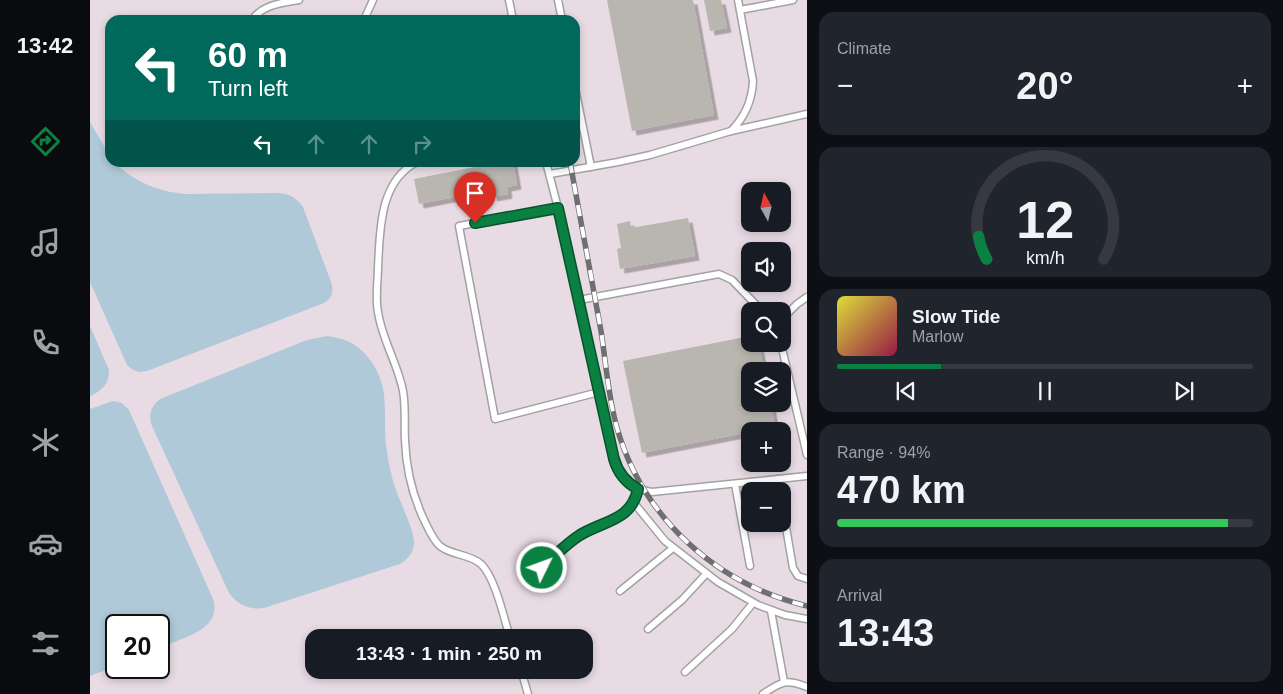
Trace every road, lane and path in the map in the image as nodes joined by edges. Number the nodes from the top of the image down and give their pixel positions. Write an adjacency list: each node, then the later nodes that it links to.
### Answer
1 (299, 0): 8 (lane)
2 (373, 0): 9 (lane)
3 (509, 0): 10 (lane)
4 (558, 0): 11 (lane)
5 (738, 0): 7 (lane)
6 (793, 0): 7 (lane)
7 (740, 10): 14 (lane)
8 (256, 15)
9 (366, 15)
10 (512, 15)
11 (561, 15)
12 (580, 112): 15 (lane)
13 (807, 114): 14 (lane)
14 (731, 131): 15 (lane)
15 (591, 166): 18 (lane)
16 (410, 167): 43 (lane)
17 (548, 167): 18 (lane)
18 (550, 174): 19 (lane)
19 (558, 208): 21 (lane); 25 (lane)
20 (807, 297): 23 (lane)
21 (579, 300): 22 (lane); 25 (lane)
22 (753, 302)
23 (791, 311)
24 (783, 352): 26 (lane)
25 (599, 392): 31 (lane)
26 (807, 455)
27 (807, 476): 28 (lane)
28 (778, 479): 29 (lane); 30 (lane)
29 (778, 482)
30 (735, 484): 31 (lane); 35 (lane)
31 (638, 489): 32 (lane)
32 (634, 502): 34 (lane); 36 (lane)
33 (787, 532): 38 (lane)
34 (673, 548): 37 (lane); 39 (lane)
35 (750, 566)
36 (542, 568)
37 (706, 574): 40 (lane); 44 (lane)
38 (807, 579)
39 (620, 591)
40 (753, 603): 41 (lane); 45 (lane)
41 (771, 611): 42 (lane); 47 (lane)
42 (807, 619)
43 (507, 629)
44 (648, 629)
45 (685, 672)
46 (524, 679): 49 (lane)
47 (784, 682): 48 (lane); 50 (lane)
48 (807, 687)
49 (528, 694)
50 (764, 694)

